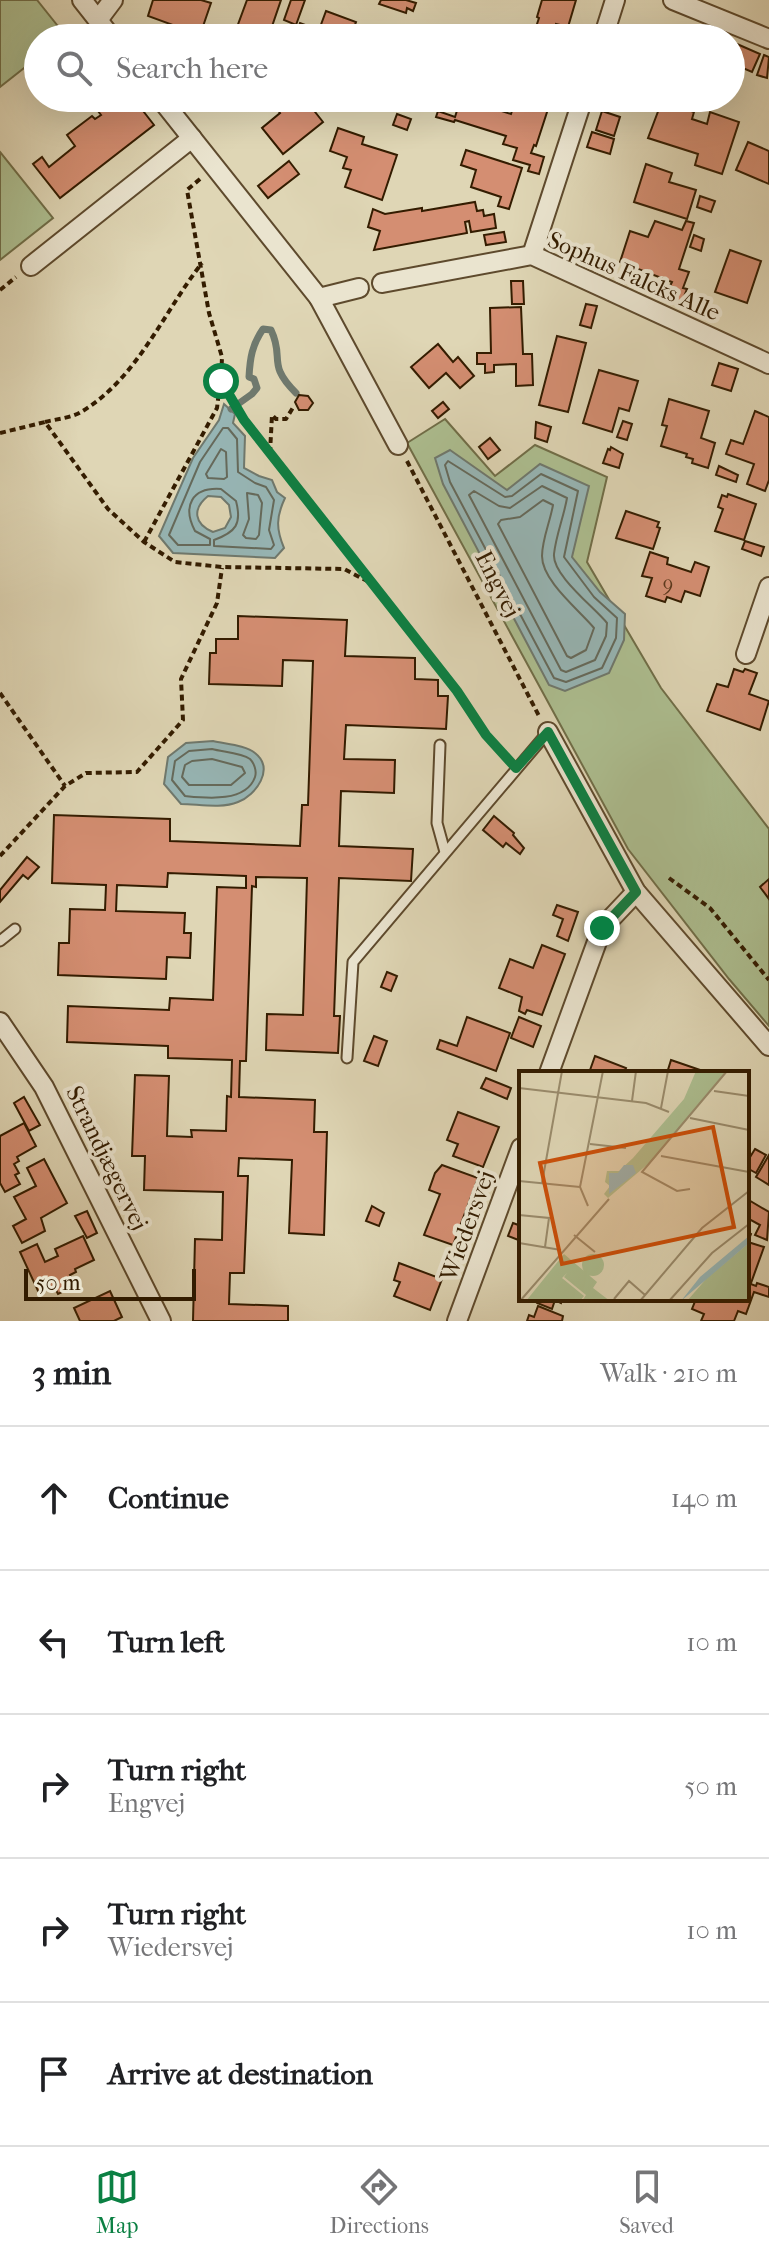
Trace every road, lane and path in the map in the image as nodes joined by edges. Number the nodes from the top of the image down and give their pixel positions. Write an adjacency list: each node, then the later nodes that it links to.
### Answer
1 (82, 0): 5 (street)
2 (113, 0): 5 (street)
3 (615, 0): 7 (street)
4 (673, 0): 8 (street)
5 (98, 20): 6 (street)
6 (101, 24)
7 (607, 24)
8 (732, 24)
9 (745, 29): 10 (street)
10 (769, 39)
11 (171, 112): 13 (street)
12 (578, 112): 15 (street)
13 (192, 138): 14 (street); 17 (street)
14 (214, 166): 16 (path); 20 (street)
15 (532, 255): 18 (street, Sophus Falcks Alle); 21 (street, Sophus Falcks Alle)
16 (202, 263): 22 (path); 24 (path)
17 (31, 266)
18 (382, 283)
19 (359, 288): 20 (street)
20 (319, 298): 26 (street)
21 (769, 364)
22 (221, 381): 27 (path); 28 (path)
23 (294, 406): 27 (path)
24 (45, 422): 25 (path); 28 (path)
25 (0, 433)
26 (398, 445): 34 (path, Engvej)
27 (270, 453): 30 (path)
28 (144, 542): 29 (path)
29 (222, 567): 30 (path); 37 (path)
30 (369, 582): 36 (path)
31 (769, 587): 32 (street)
32 (746, 654)
33 (0, 693): 37 (path)
34 (548, 732): 36 (lane); 41 (street)
35 (440, 745): 38 (lane)
36 (516, 768): 38 (lane)
37 (65, 786): 39 (path)
38 (445, 852): 47 (lane)
39 (0, 856)
40 (669, 878): 44 (path)
41 (636, 892): 46 (street); 48 (street)
42 (15, 929): 43 (lane)
43 (0, 941)
44 (769, 980)
45 (0, 1022): 50 (street, Strandjægervej)
46 (769, 1046)
47 (347, 1058)
48 (550, 1071)
49 (519, 1153): 51 (street, Wiedersvej)
50 (161, 1321)
51 (457, 1321)

